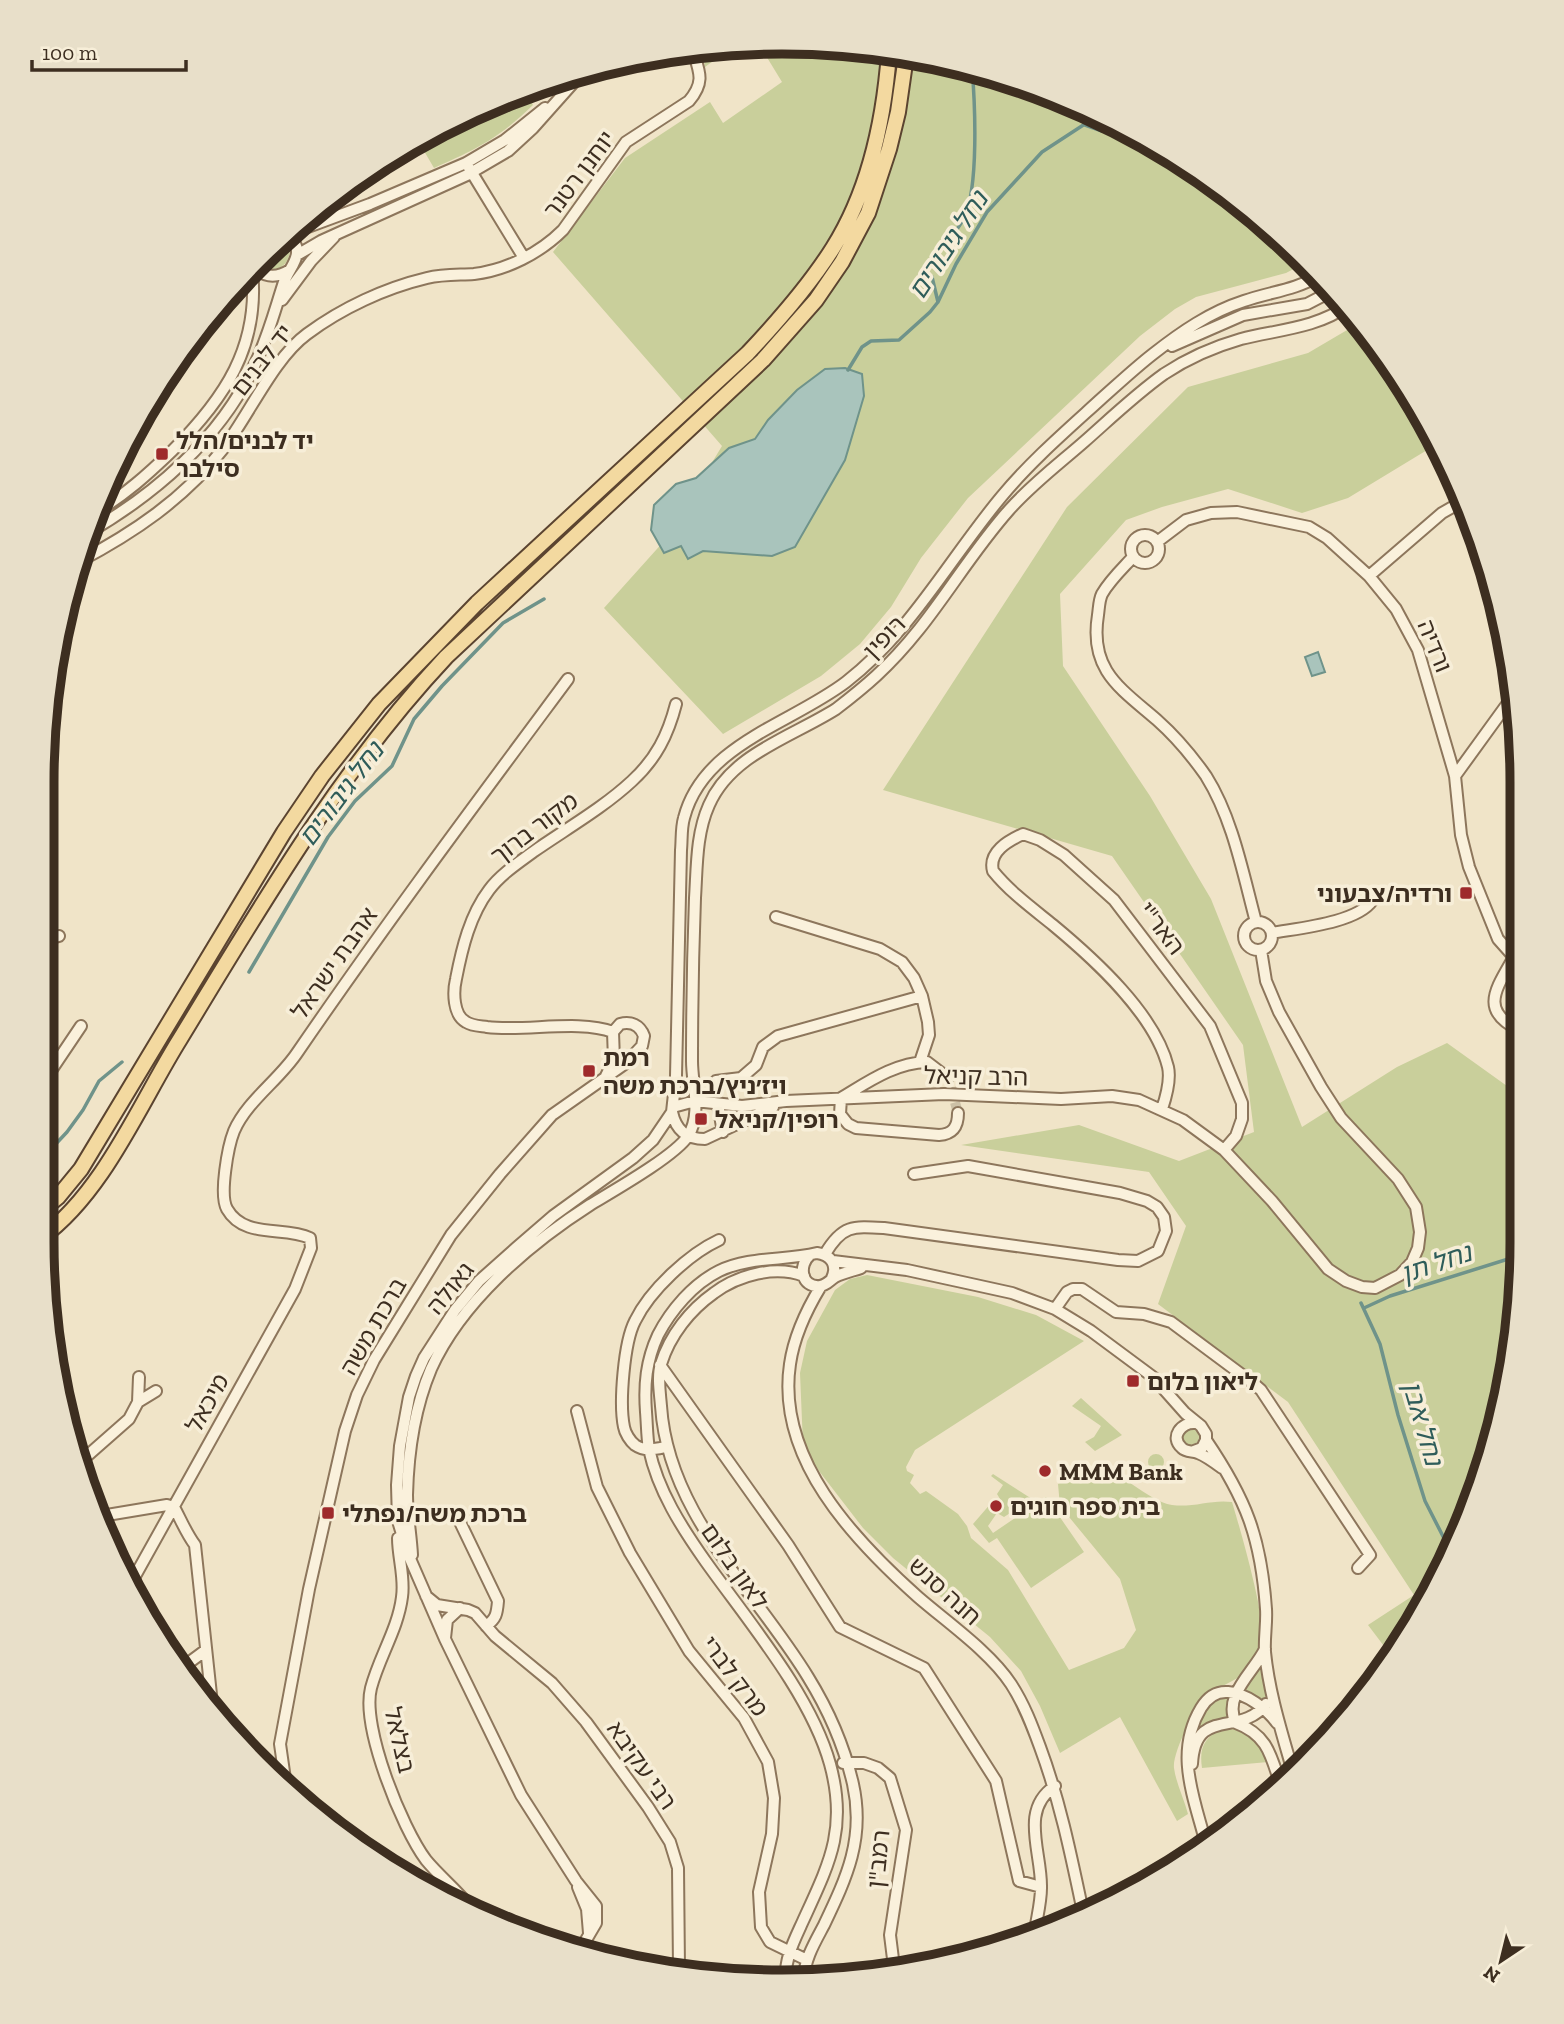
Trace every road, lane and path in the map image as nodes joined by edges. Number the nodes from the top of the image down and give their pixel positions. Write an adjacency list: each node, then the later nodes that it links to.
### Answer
1 (695, 59): 12 (street, יוחנן רטנר)
2 (888, 62): 63 (main road)
3 (905, 65): 64 (main road)
4 (571, 86): 5 (street)
5 (469, 168): 7 (street); 9 (street); 12 (street)
6 (317, 223): 7 (street)
7 (321, 224): 8 (street)
8 (312, 227)
9 (339, 232): 11 (street); 19 (street)
10 (294, 242): 11 (street)
11 (297, 256): 13 (street, יד לבנים)
12 (524, 258): 25 (street, יד לבנים)
13 (290, 270): 14 (street); 19 (street, יד לבנים)
14 (262, 273)
15 (254, 281): 21 (street, יד לבנים)
16 (1310, 281): 20 (street, רופין)
17 (1323, 295): 20 (street)
18 (1338, 313): 53 (street, רופין)
19 (274, 315): 23 (street, יד לבנים)
20 (1151, 355): 56 (street, רופין)
21 (111, 502)
22 (1455, 506): 27 (street)
23 (102, 524)
24 (1157, 542): 26 (street); 26 (street); 27 (street, ורדיה)
25 (91, 555)
26 (1133, 557): 34 (street)
27 (1369, 576): 31 (street, ורדיה)
28 (568, 679): 65 (street, אהבת ישראל)
29 (676, 704): 44 (street, מקור ברוך)
30 (1506, 706): 31 (street)
31 (1455, 776): 39 (street, ורדיה)
32 (1371, 901): 35 (street)
33 (776, 917): 41 (street)
34 (1256, 922): 35 (street); 38 (street)
35 (1272, 933): 38 (street)
36 (59, 936): 37 (street)
37 (54, 937)
38 (1261, 950): 61 (street)
39 (1510, 952)
40 (1510, 969): 42 (street)
41 (922, 996): 47 (street); 51 (street)
42 (1510, 1024)
43 (81, 1026): 48 (street)
44 (613, 1032): 45 (street); 46 (street)
45 (615, 1047): 46 (street); 50 (street)
46 (634, 1053): 50 (street, ברכת משה)
47 (920, 1062): 49 (street); 52 (street)
48 (54, 1067)
49 (944, 1075)
50 (606, 1076): 112 (street, ברכת משה)
51 (716, 1082)
52 (841, 1098): 54 (street, הרב קניאל); 57 (street, הרב קניאל); 58 (street)
53 (695, 1101): 55 (street, הרב קניאל); 56 (street, הרב קניאל); 60 (street, רופין)
54 (786, 1101): 55 (street, הרב קניאל); 59 (street, הרב קניאל)
55 (718, 1105): 59 (street)
56 (673, 1109): 60 (street); 91 (street, גאולה)
57 (1162, 1109): 61 (street); 61 (street, האר"י)
58 (958, 1113)
59 (723, 1132): 60 (street, הרב קניאל)
60 (688, 1136): 93 (street, גאולה)
61 (1224, 1150)
62 (914, 1174): 68 (street)
63 (54, 1200)
64 (54, 1228)
65 (310, 1238): 89 (street, מיכאל)
66 (719, 1240): 85 (street)
67 (810, 1255): 68 (street); 71 (street); 85 (street, לאון בלום)
68 (829, 1258): 69 (street); 70 (street)
69 (867, 1267): 70 (street); 74 (street)
70 (832, 1278): 72 (street)
71 (806, 1280): 72 (street); 73 (street, חנה סנש); 75 (street, לאון בלום)
72 (821, 1286): 73 (street, חנה סנש)
73 (808, 1309): 114 (street, חנה סנש)
74 (1055, 1309): 78 (street); 94 (street)
75 (660, 1365): 84 (street, לאון בלום); 117 (street)
76 (139, 1377): 79 (street)
77 (156, 1391): 79 (street)
78 (1172, 1399): 81 (street); 82 (street)
79 (138, 1402): 87 (street)
80 (577, 1411): 122 (street, מרק לברי)
81 (1195, 1423): 82 (street); 83 (street)
82 (1180, 1428): 86 (street)
83 (1206, 1440): 86 (street); 88 (street)
84 (666, 1447): 85 (street); 109 (street, לאון בלום)
85 (649, 1450): 111 (street, לאון בלום)
86 (1194, 1451): 88 (street)
87 (87, 1456)
88 (1227, 1472): 100 (street)
89 (173, 1507): 90 (street); 95 (street, מיכאל); 101 (street)
90 (108, 1515)
91 (398, 1521): 93 (street, גאולה); 118 (street, בצלאל)
92 (460, 1522): 98 (street)
93 (414, 1568): 96 (street, גאולה)
94 (1358, 1568)
95 (135, 1574)
96 (426, 1596): 97 (street, רבי עקיבא); 99 (street, גאולה)
97 (460, 1608): 98 (street, רבי עקיבא); 99 (street)
98 (486, 1626): 125 (street, רבי עקיבא)
99 (445, 1639): 121 (street, גאולה)
100 (1265, 1649): 104 (street); 105 (street)
101 (206, 1650): 102 (street); 103 (street)
102 (189, 1663)
103 (211, 1692)
104 (1271, 1693): 106 (street); 108 (street)
105 (1236, 1694): 106 (street); 107 (street); 115 (street)
106 (1263, 1708): 107 (street); 108 (street)
107 (1236, 1723): 113 (street); 115 (street)
108 (1281, 1732): 110 (street)
109 (847, 1762): 111 (street, רמב"ן); 123 (street, לאון בלום); 124 (street, רמב"ן)
110 (1290, 1763)
111 (830, 1764): 122 (street, לאון בלום)
112 (284, 1773)
113 (1277, 1775)
114 (1055, 1786): 117 (street); 119 (street, חנה סנש)
115 (1192, 1791): 116 (street)
116 (1203, 1834)
117 (1041, 1887): 120 (street)
118 (458, 1894)
119 (1081, 1905)
120 (1036, 1923)
121 (584, 1942)
122 (789, 1952): 123 (street, מרק לברי); 127 (street, לאון בלום)
123 (807, 1960): 126 (street, לאון בלום)
124 (893, 1961)
125 (679, 1963)
126 (806, 1969)
127 (787, 1970)

